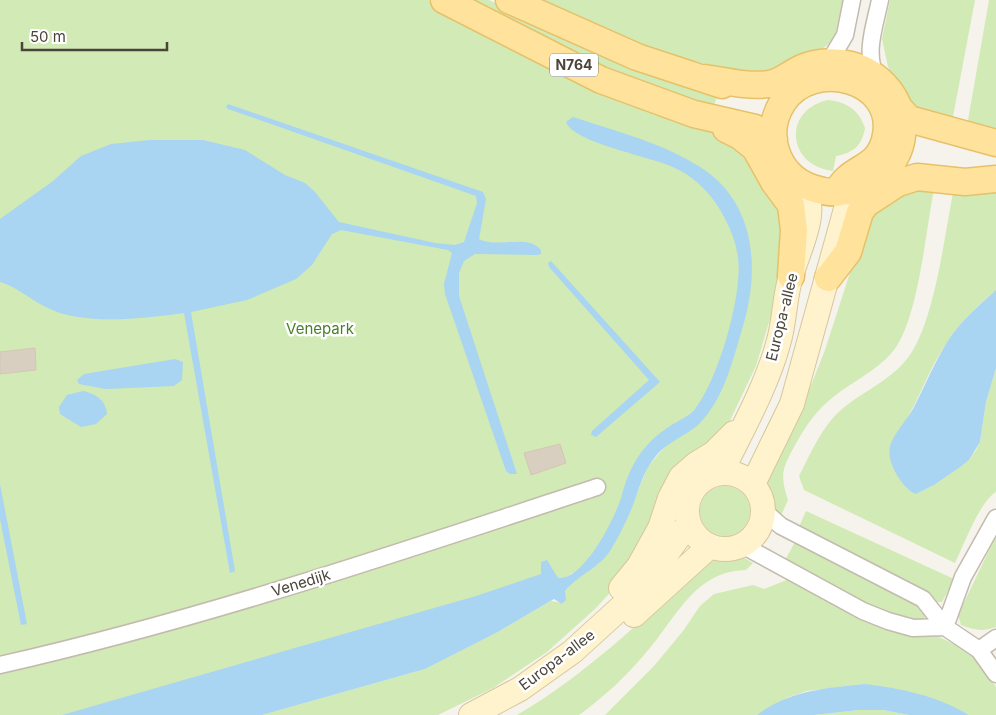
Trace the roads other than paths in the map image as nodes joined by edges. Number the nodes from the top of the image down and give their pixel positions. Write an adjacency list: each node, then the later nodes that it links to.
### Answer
1 (444, 0): 8 (main road, N764)
2 (509, 0): 7 (main road, N764)
3 (852, 0): 5 (street)
4 (880, 0): 6 (street)
5 (824, 70): 6 (main road, N764); 7 (main road, N764); 9 (main road, N764)
6 (876, 77): 9 (main road, N764)
7 (790, 84): 10 (main road)
8 (694, 114): 10 (main road, N764); 17 (main road, N764)
9 (896, 121): 11 (main road); 12 (main road); 16 (main road)
10 (774, 140): 15 (main road)
11 (986, 141)
12 (888, 168): 13 (main road); 16 (main road)
13 (996, 175)
14 (996, 179): 18 (main road)
15 (804, 185): 16 (main road); 17 (main road, Europa-allee)
16 (847, 191): 18 (main road)
17 (790, 276): 19 (main road, Europa-allee)
18 (828, 278): 21 (main road)
19 (745, 422): 20 (main road, Europa-allee); 31 (main road)
20 (721, 472): 21 (main road); 25 (main road)
21 (753, 484): 23 (main road)
22 (597, 487): 32 (street, Venedijk)
23 (764, 512): 27 (main road); 28 (street)
24 (996, 518): 28 (street)
25 (689, 523): 26 (main road); 31 (main road, Europa-allee)
26 (710, 546): 27 (main road); 35 (main road, Europa-allee)
27 (742, 546): 28 (street)
28 (945, 627): 30 (street)
29 (996, 638): 30 (street)
30 (979, 650): 33 (street)
31 (572, 652): 34 (main road, Europa-allee)
32 (0, 665)
33 (996, 674)
34 (471, 715)
35 (498, 715)

